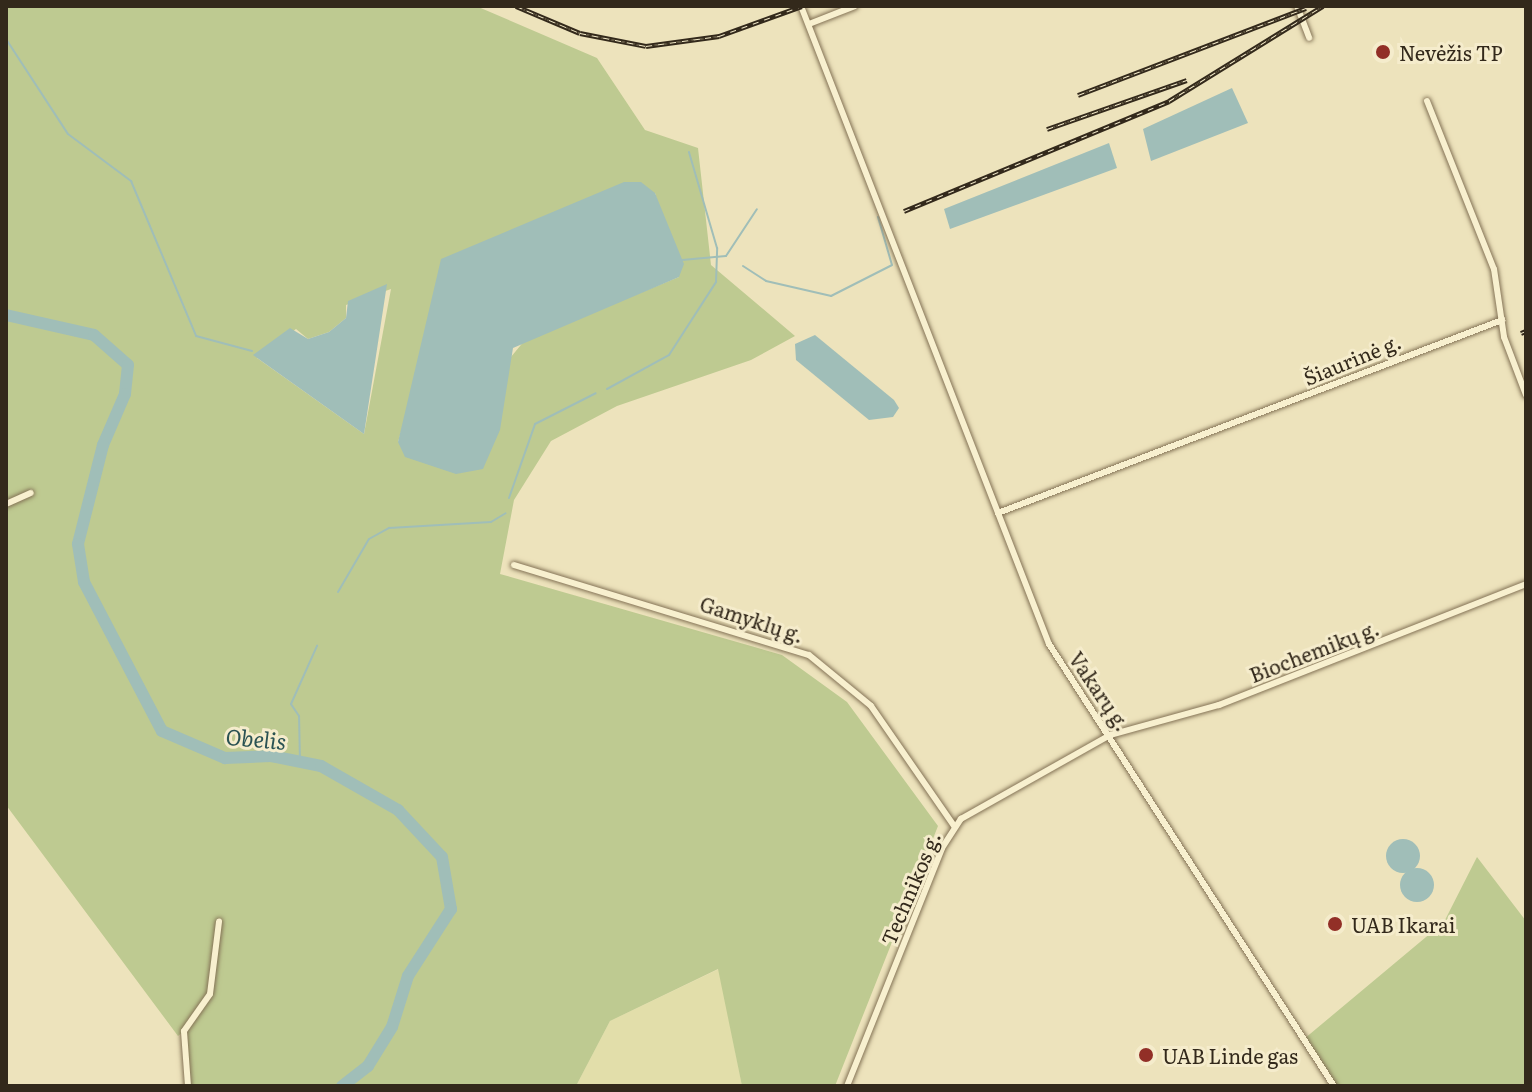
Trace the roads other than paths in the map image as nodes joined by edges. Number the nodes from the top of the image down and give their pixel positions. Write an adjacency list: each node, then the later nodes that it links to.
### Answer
1 (801, 6): 4 (street, Vakarų g.)
2 (855, 6): 4 (street)
3 (1297, 6): 5 (street)
4 (809, 24): 11 (street, Vakarų g.)
5 (1309, 38)
6 (1427, 101): 7 (street)
7 (1502, 320): 8 (street); 11 (street, Šiaurinė g.)
8 (1526, 395)
9 (31, 493): 10 (street)
10 (6, 504)
11 (998, 513): 14 (street, Vakarų g.)
12 (514, 565): 15 (street, Gamyklų g.)
13 (1526, 584): 14 (street, Biochemikų g.)
14 (1110, 735): 15 (street, Technikos g.); 19 (street, Vakarų g.)
15 (954, 826): 18 (street, Technikos g.)
16 (219, 922): 17 (street)
17 (188, 1086)
18 (847, 1086)
19 (1334, 1086)

